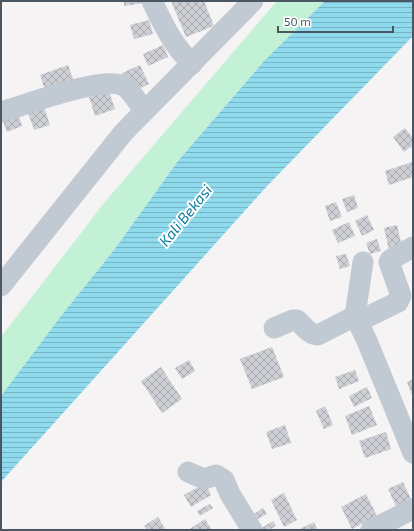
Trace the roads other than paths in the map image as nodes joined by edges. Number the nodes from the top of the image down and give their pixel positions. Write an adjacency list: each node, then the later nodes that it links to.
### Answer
1 (152, 1): 3 (street)
2 (253, 1): 3 (street)
3 (192, 64): 4 (street)
4 (144, 110): 5 (street); 8 (street)
5 (1, 112)
6 (413, 247): 9 (street)
7 (363, 262): 9 (street)
8 (1, 286)
9 (356, 319): 10 (street); 11 (street)
10 (274, 328)
11 (413, 452)
12 (188, 472): 14 (street)
13 (413, 509): 15 (street)
14 (252, 530)
15 (370, 530)

